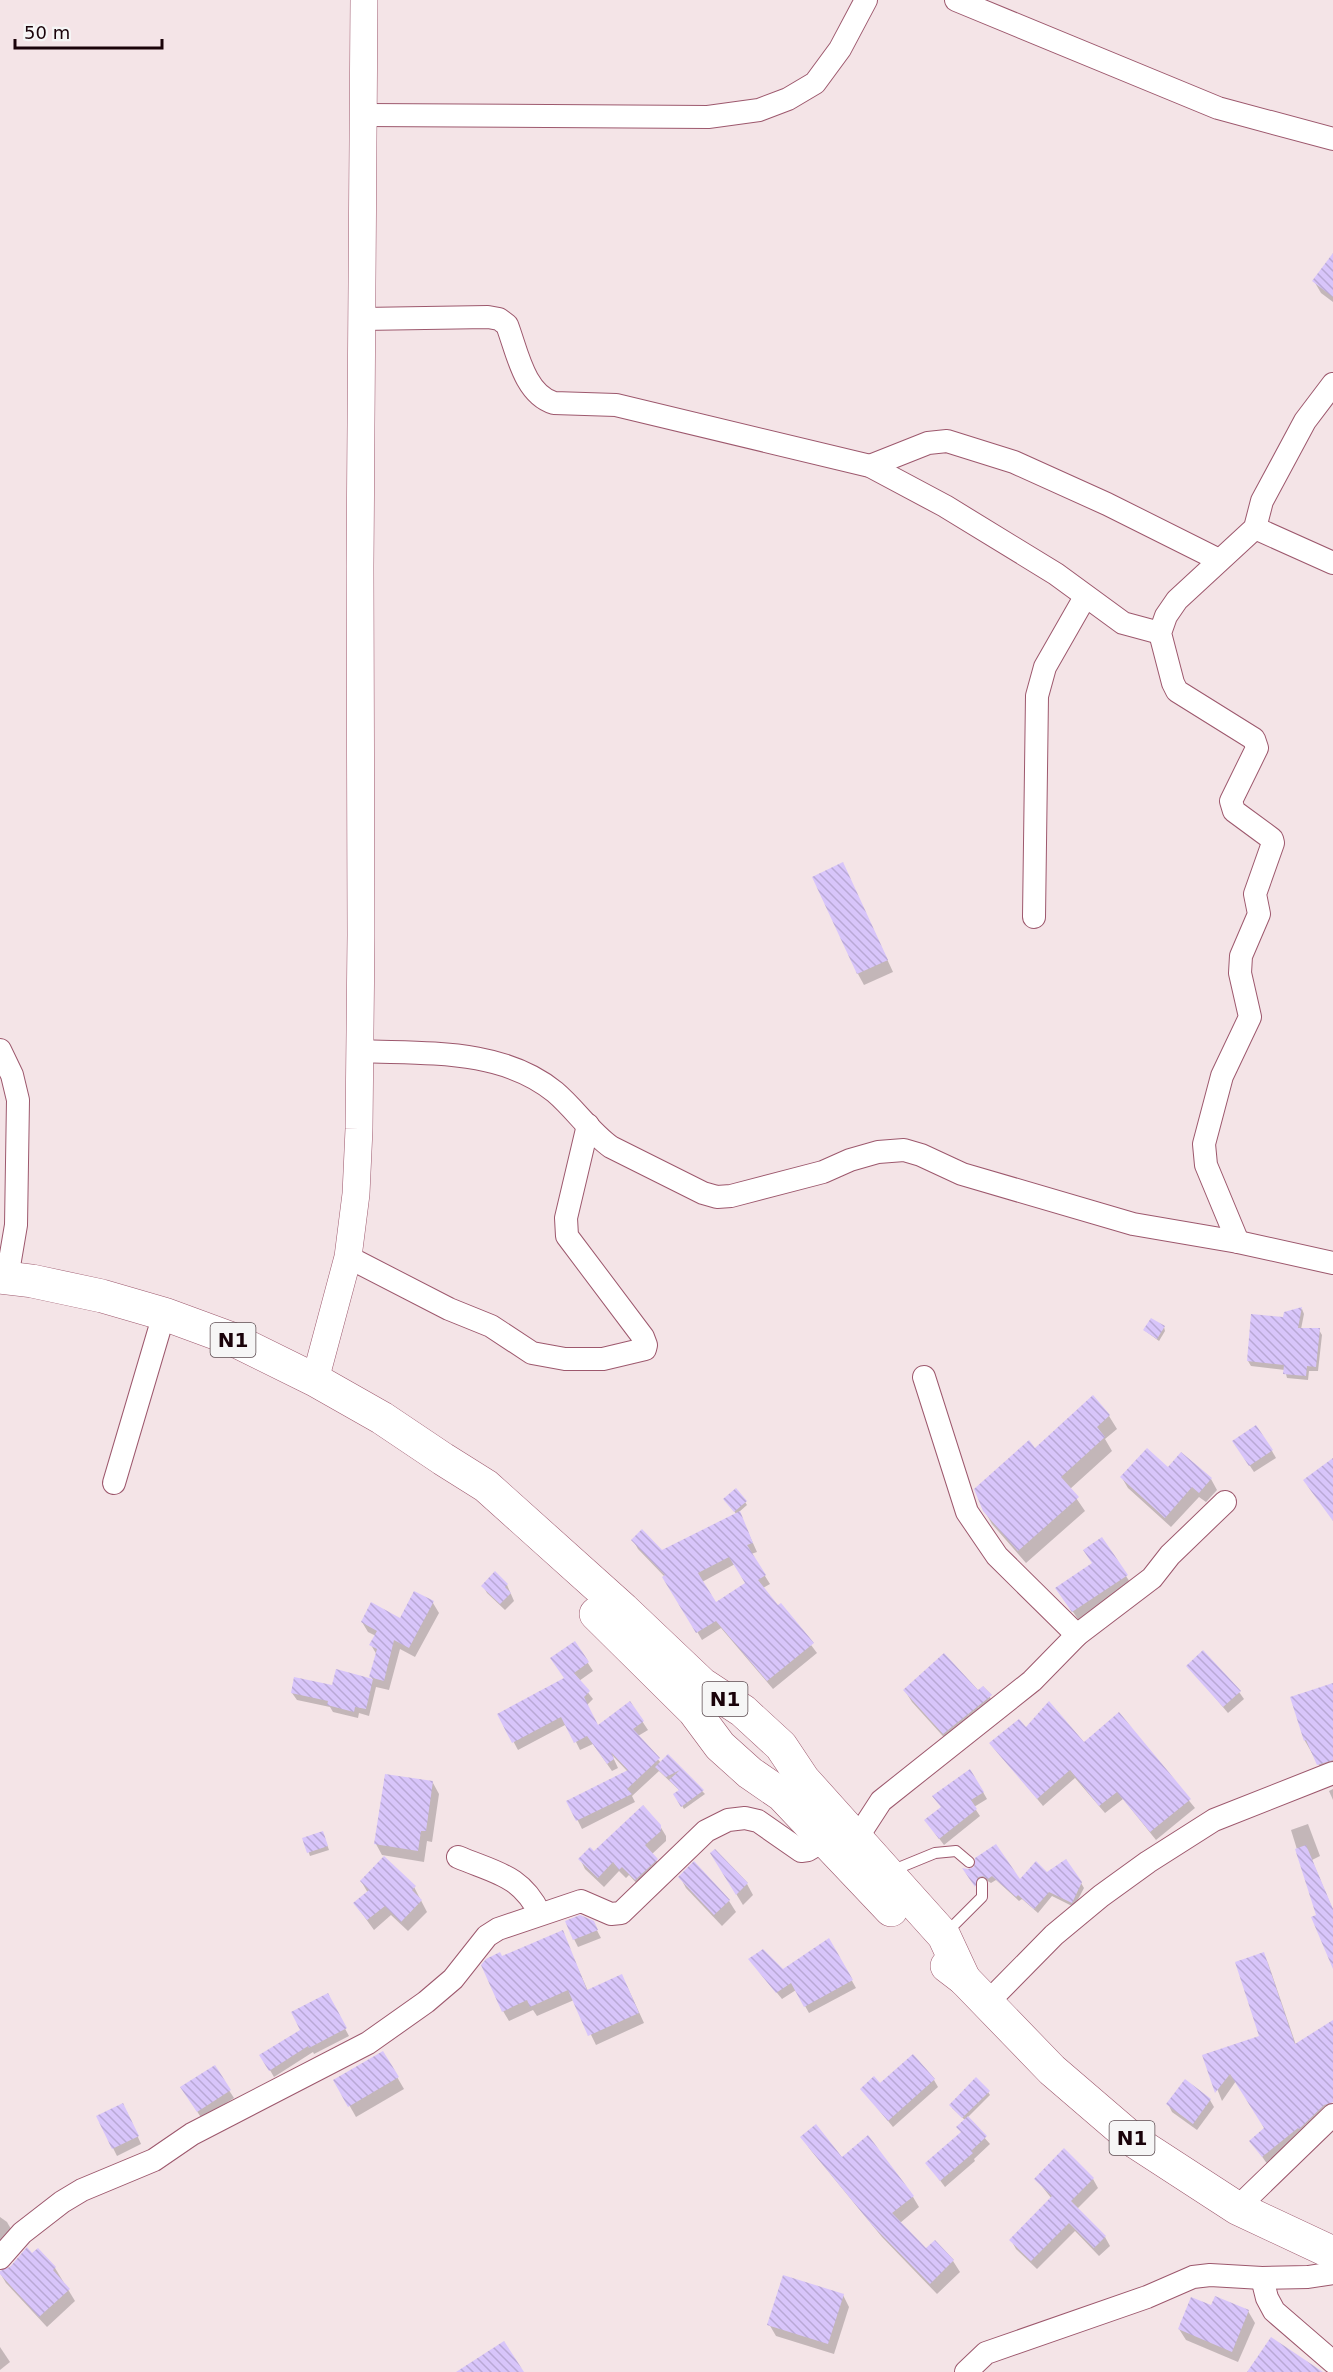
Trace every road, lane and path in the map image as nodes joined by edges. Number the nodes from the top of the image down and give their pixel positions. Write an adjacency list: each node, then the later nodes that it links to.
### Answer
1 (364, 0): 4 (street)
2 (866, 0): 4 (street)
3 (956, 0): 5 (street)
4 (365, 115): 6 (street)
5 (1333, 139)
6 (362, 319): 8 (street); 16 (street)
7 (1333, 384): 9 (street)
8 (870, 466): 10 (street); 12 (street)
9 (1255, 528): 10 (street); 11 (street)
10 (1219, 560): 13 (street)
11 (1333, 563)
12 (1086, 597): 13 (street); 14 (street)
13 (1160, 633): 18 (street)
14 (1034, 917)
15 (0, 1050): 21 (street)
16 (360, 1051): 17 (street); 19 (street)
17 (588, 1125): 18 (street); 19 (street)
18 (1238, 1242): 20 (street)
19 (348, 1257): 24 (street)
20 (1333, 1263)
21 (4, 1278): 22 (highway, N1)
22 (164, 1314): 24 (highway, N1); 26 (street)
23 (924, 1377): 28 (street)
24 (315, 1380): 25 (highway, N1)
25 (443, 1460): 30 (highway, N1); 31 (highway, N1)
26 (114, 1483)
27 (1225, 1502): 28 (street)
28 (1077, 1635): 30 (street)
29 (1333, 1773): 39 (street)
30 (857, 1838): 34 (highway, N1)
31 (825, 1840): 36 (street); 38 (highway, N1)
32 (458, 1857): 36 (street)
33 (969, 1862): 34 (lane)
34 (886, 1873): 37 (highway, N1)
35 (982, 1883): 37 (lane)
36 (540, 1914): 43 (street)
37 (944, 1936): 38 (highway, N1)
38 (964, 1979): 39 (highway, N1)
39 (986, 2004): 41 (highway, N1)
40 (1333, 2115): 41 (street)
41 (1237, 2208): 42 (highway, N1)
42 (1333, 2253)
43 (0, 2258)
44 (1333, 2273): 45 (street)
45 (1262, 2278): 46 (street); 47 (street)
46 (1333, 2362)
47 (966, 2372)

